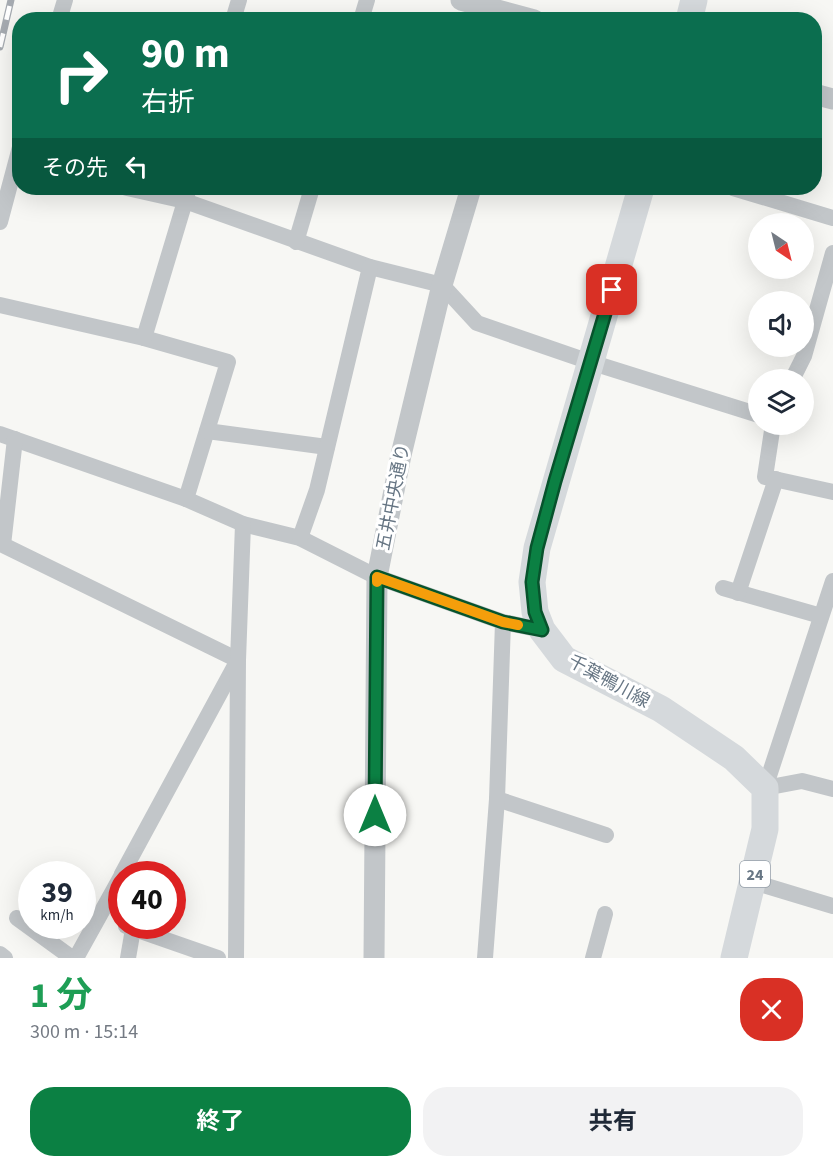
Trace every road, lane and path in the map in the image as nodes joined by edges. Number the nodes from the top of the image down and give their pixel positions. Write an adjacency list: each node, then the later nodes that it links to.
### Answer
1 (461, 0): 2 (street)
2 (516, 12)
3 (12, 167): 11 (street)
4 (187, 195): 17 (street)
5 (189, 195): 12 (street)
6 (310, 195): 12 (street)
7 (469, 195): 15 (street, 五井中央通り)
8 (639, 195): 18 (main road, 千葉鴨川線)
9 (756, 195): 10 (street)
10 (833, 218)
11 (0, 222)
12 (296, 242): 14 (street)
13 (833, 254): 19 (street)
14 (370, 267): 15 (street); 24 (street)
15 (442, 285): 18 (street); 30 (street, 五井中央通り)
16 (0, 305): 17 (street)
17 (144, 338): 21 (street)
18 (590, 362): 20 (street); 34 (main road, 千葉鴨川線)
19 (798, 369)
20 (748, 412)
21 (207, 431): 24 (street); 27 (street)
22 (771, 435): 25 (street)
23 (8, 437): 27 (street); 35 (street)
24 (327, 447): 29 (street)
25 (776, 479): 26 (street); 32 (street)
26 (833, 492)
27 (186, 499): 28 (street)
28 (243, 524): 29 (street); 35 (street)
29 (300, 538): 30 (street)
30 (377, 577): 33 (street); 56 (street, 五井中央通り)
31 (833, 581): 32 (street)
32 (821, 616): 36 (street)
33 (503, 622): 34 (street); 38 (street)
34 (542, 630): 36 (main road, 千葉鴨川線)
35 (238, 660): 40 (street); 55 (street)
36 (765, 788): 37 (street); 41 (main road, 24)
37 (833, 789)
38 (497, 799): 39 (street); 57 (street)
39 (606, 835)
40 (130, 861)
41 (753, 882): 43 (street); 59 (main road, 24)
42 (108, 900): 44 (street)
43 (833, 906)
44 (101, 913): 46 (street); 52 (street)
45 (605, 914): 58 (street)
46 (108, 916)
47 (17, 918): 52 (street)
48 (127, 939): 53 (street)
49 (164, 939): 54 (street)
50 (0, 954): 51 (street)
51 (5, 958)
52 (74, 958)
53 (128, 958)
54 (218, 958)
55 (236, 958)
56 (374, 958)
57 (485, 958)
58 (592, 958)
59 (734, 958)

